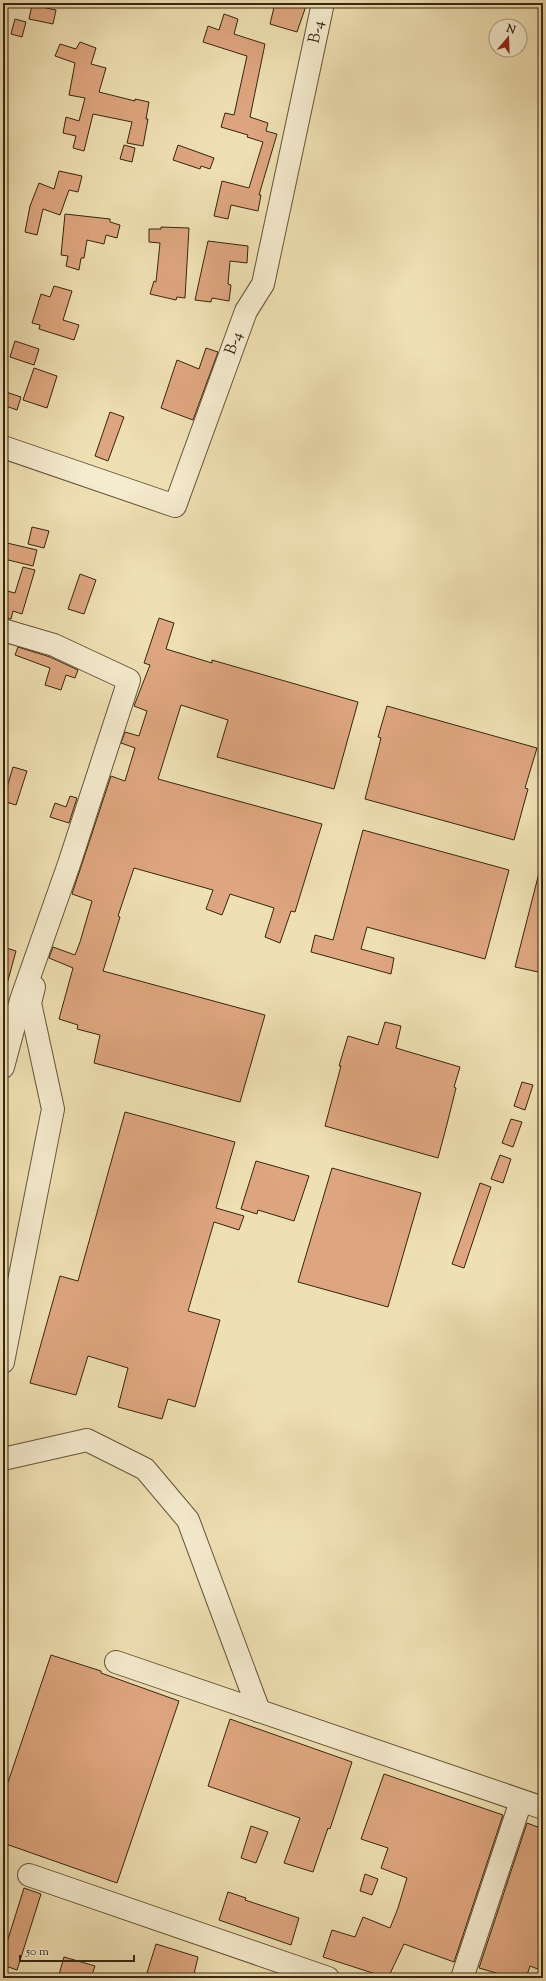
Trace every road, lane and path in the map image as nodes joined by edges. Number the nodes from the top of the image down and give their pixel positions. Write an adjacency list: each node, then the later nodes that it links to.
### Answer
1 (323, 3): 2 (street, B-4)
2 (3, 447)
3 (3, 460): 4 (street)
4 (144, 510)
5 (3, 630): 6 (street)
6 (69, 864): 7 (street); 9 (street)
7 (12, 997): 8 (street)
8 (3, 1067)
9 (3, 1362)
10 (3, 1459): 12 (street)
11 (116, 1662): 12 (street)
12 (259, 1711): 13 (street)
13 (521, 1800): 14 (street); 17 (street)
14 (543, 1808)
15 (29, 1875): 16 (street)
16 (328, 1978)
17 (462, 1978)

